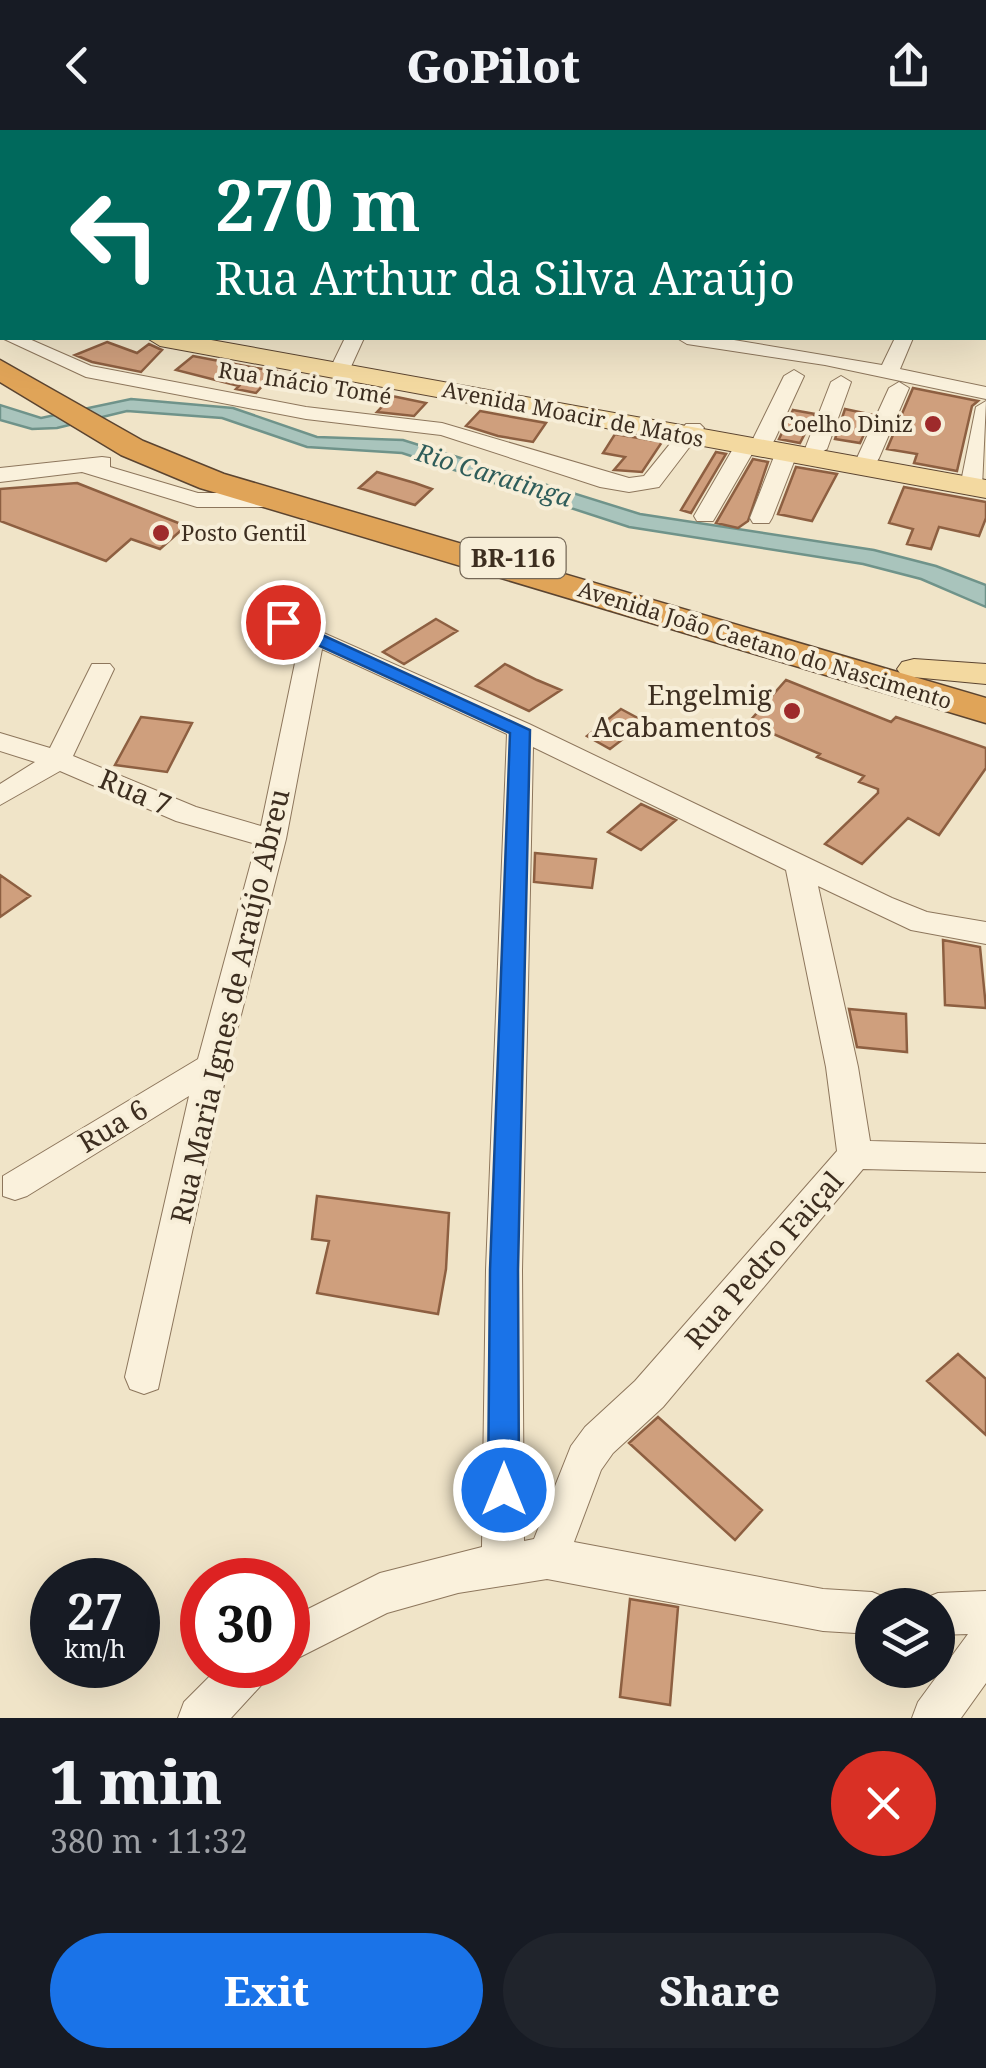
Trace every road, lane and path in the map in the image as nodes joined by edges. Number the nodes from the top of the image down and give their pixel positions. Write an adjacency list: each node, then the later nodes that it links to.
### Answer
1 (16, 340): 13 (street, Rua Inácio Tomé)
2 (180, 340): 6 (main road, Avenida Moacir de Matos)
3 (219, 340): 6 (main road, Avenida Moacir de Matos)
4 (697, 340): 9 (street)
5 (904, 340): 9 (street)
6 (346, 357): 13 (main road, Avenida Moacir de Matos)
7 (0, 369): 14 (highway, Avenida João Caetano do Nascimento / BR-116)
8 (794, 376): 15 (street)
9 (894, 379): 11 (street); 17 (street)
10 (841, 382): 16 (street)
11 (986, 393)
12 (986, 407): 20 (street)
13 (690, 432): 15 (main road, Avenida Moacir de Matos)
14 (116, 441): 18 (street); 18 (street); 25 (highway, Avenida João Caetano do Nascimento / BR-116); 27 (highway, Avenida João Caetano do Nascimento / BR-116)
15 (765, 447): 16 (main road, Avenida Moacir de Matos); 20 (main road, Avenida Moacir de Matos); 21 (street); 22 (street)
16 (816, 448): 17 (main road, Avenida Moacir de Matos)
17 (868, 458): 20 (main road, Avenida Moacir de Matos)
18 (85, 466): 19 (street)
19 (0, 475)
20 (979, 482)
21 (706, 516)
22 (761, 518)
23 (283, 622): 24 (street)
24 (314, 634): 31 (street); 36 (street, Rua Maria Ignes de Araújo Abreu)
25 (820, 660): 30 (highway, Avenida João Caetano do Nascimento / BR-116); 32 (highway)
26 (101, 668): 34 (street)
27 (914, 669): 28 (main road, Avenida João Caetano do Nascimento); 29 (highway, Avenida João Caetano do Nascimento / BR-116)
28 (986, 674)
29 (986, 690)
30 (986, 712)
31 (520, 730): 37 (street); 45 (street)
32 (986, 740)
33 (0, 742): 34 (street, Rua 7)
34 (58, 760): 35 (street); 36 (street, Rua 7)
35 (0, 796)
36 (272, 839): 39 (street, Rua Maria Ignes de Araújo Abreu)
37 (799, 865): 38 (street); 40 (street, Rua Pedro Faiçal)
38 (986, 933)
39 (212, 1066): 42 (street, Rua 6); 43 (street, Rua Maria Ignes de Araújo Abreu)
40 (855, 1156): 41 (street); 44 (street, Rua Pedro Faiçal)
41 (986, 1158)
42 (15, 1186)
43 (144, 1377)
44 (547, 1558): 45 (street); 46 (street)
45 (504, 1562): 49 (street)
46 (855, 1612)
47 (986, 1612): 48 (street)
48 (955, 1613)
49 (310, 1631)
50 (986, 1646): 53 (street)
51 (229, 1688): 52 (street)
52 (200, 1718)
53 (934, 1718)

